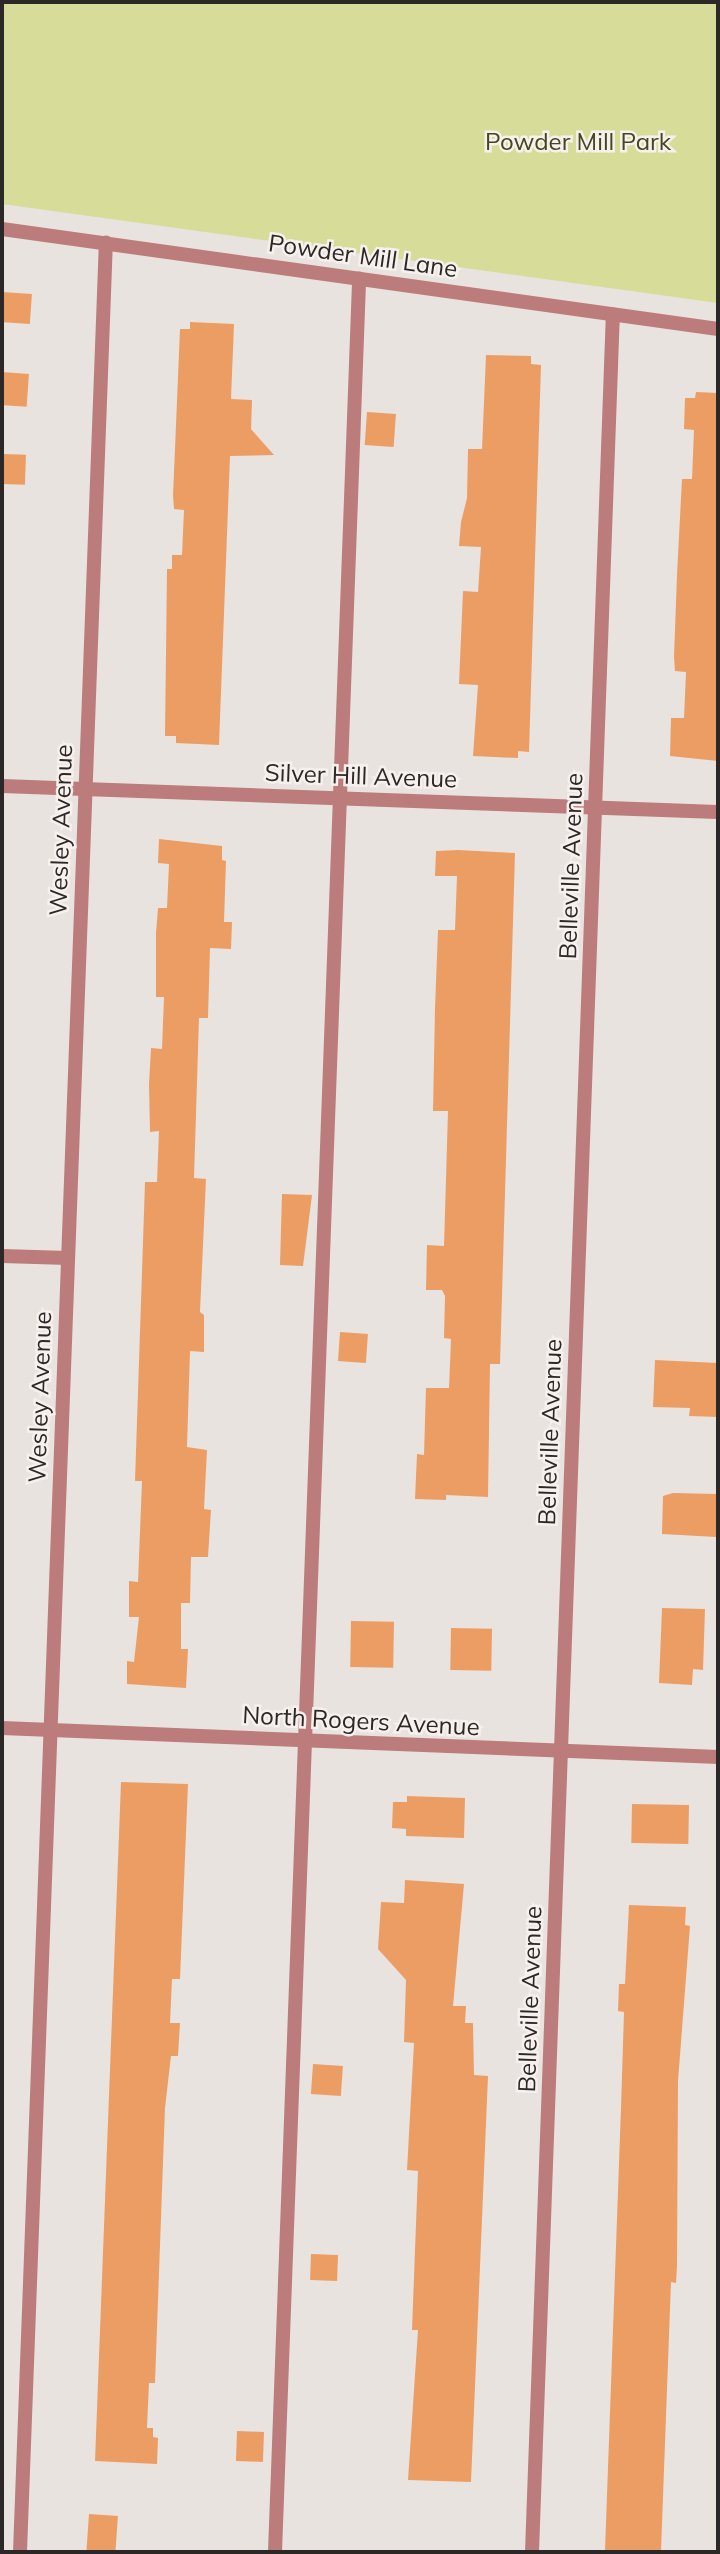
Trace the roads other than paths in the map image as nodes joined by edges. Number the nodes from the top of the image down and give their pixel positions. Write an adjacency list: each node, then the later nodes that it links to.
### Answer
1 (2, 229): 2 (street, Powder Mill Lane)
2 (106, 243): 3 (street, Powder Mill Lane); 7 (street, Wesley Avenue)
3 (359, 279): 4 (street, Powder Mill Lane); 8 (street)
4 (613, 314): 5 (street, Powder Mill Lane); 9 (street, Belleville Avenue)
5 (718, 329)
6 (2, 786): 7 (street, Silver Hill Avenue)
7 (85, 789): 8 (street, Silver Hill Avenue); 12 (street, Wesley Avenue)
8 (341, 799): 9 (street, Silver Hill Avenue); 15 (street)
9 (595, 808): 10 (street, Silver Hill Avenue); 16 (street, Belleville Avenue)
10 (718, 812)
11 (2, 1256): 12 (street)
12 (68, 1258): 14 (street, Wesley Avenue)
13 (2, 1728): 14 (street, North Rogers Avenue)
14 (50, 1730): 15 (street, North Rogers Avenue); 18 (street, Wesley Avenue)
15 (308, 1741): 16 (street, North Rogers Avenue); 19 (street)
16 (561, 1752): 17 (street, North Rogers Avenue); 20 (street, Belleville Avenue)
17 (718, 1757)
18 (20, 2552)
19 (275, 2552)
20 (533, 2552)

